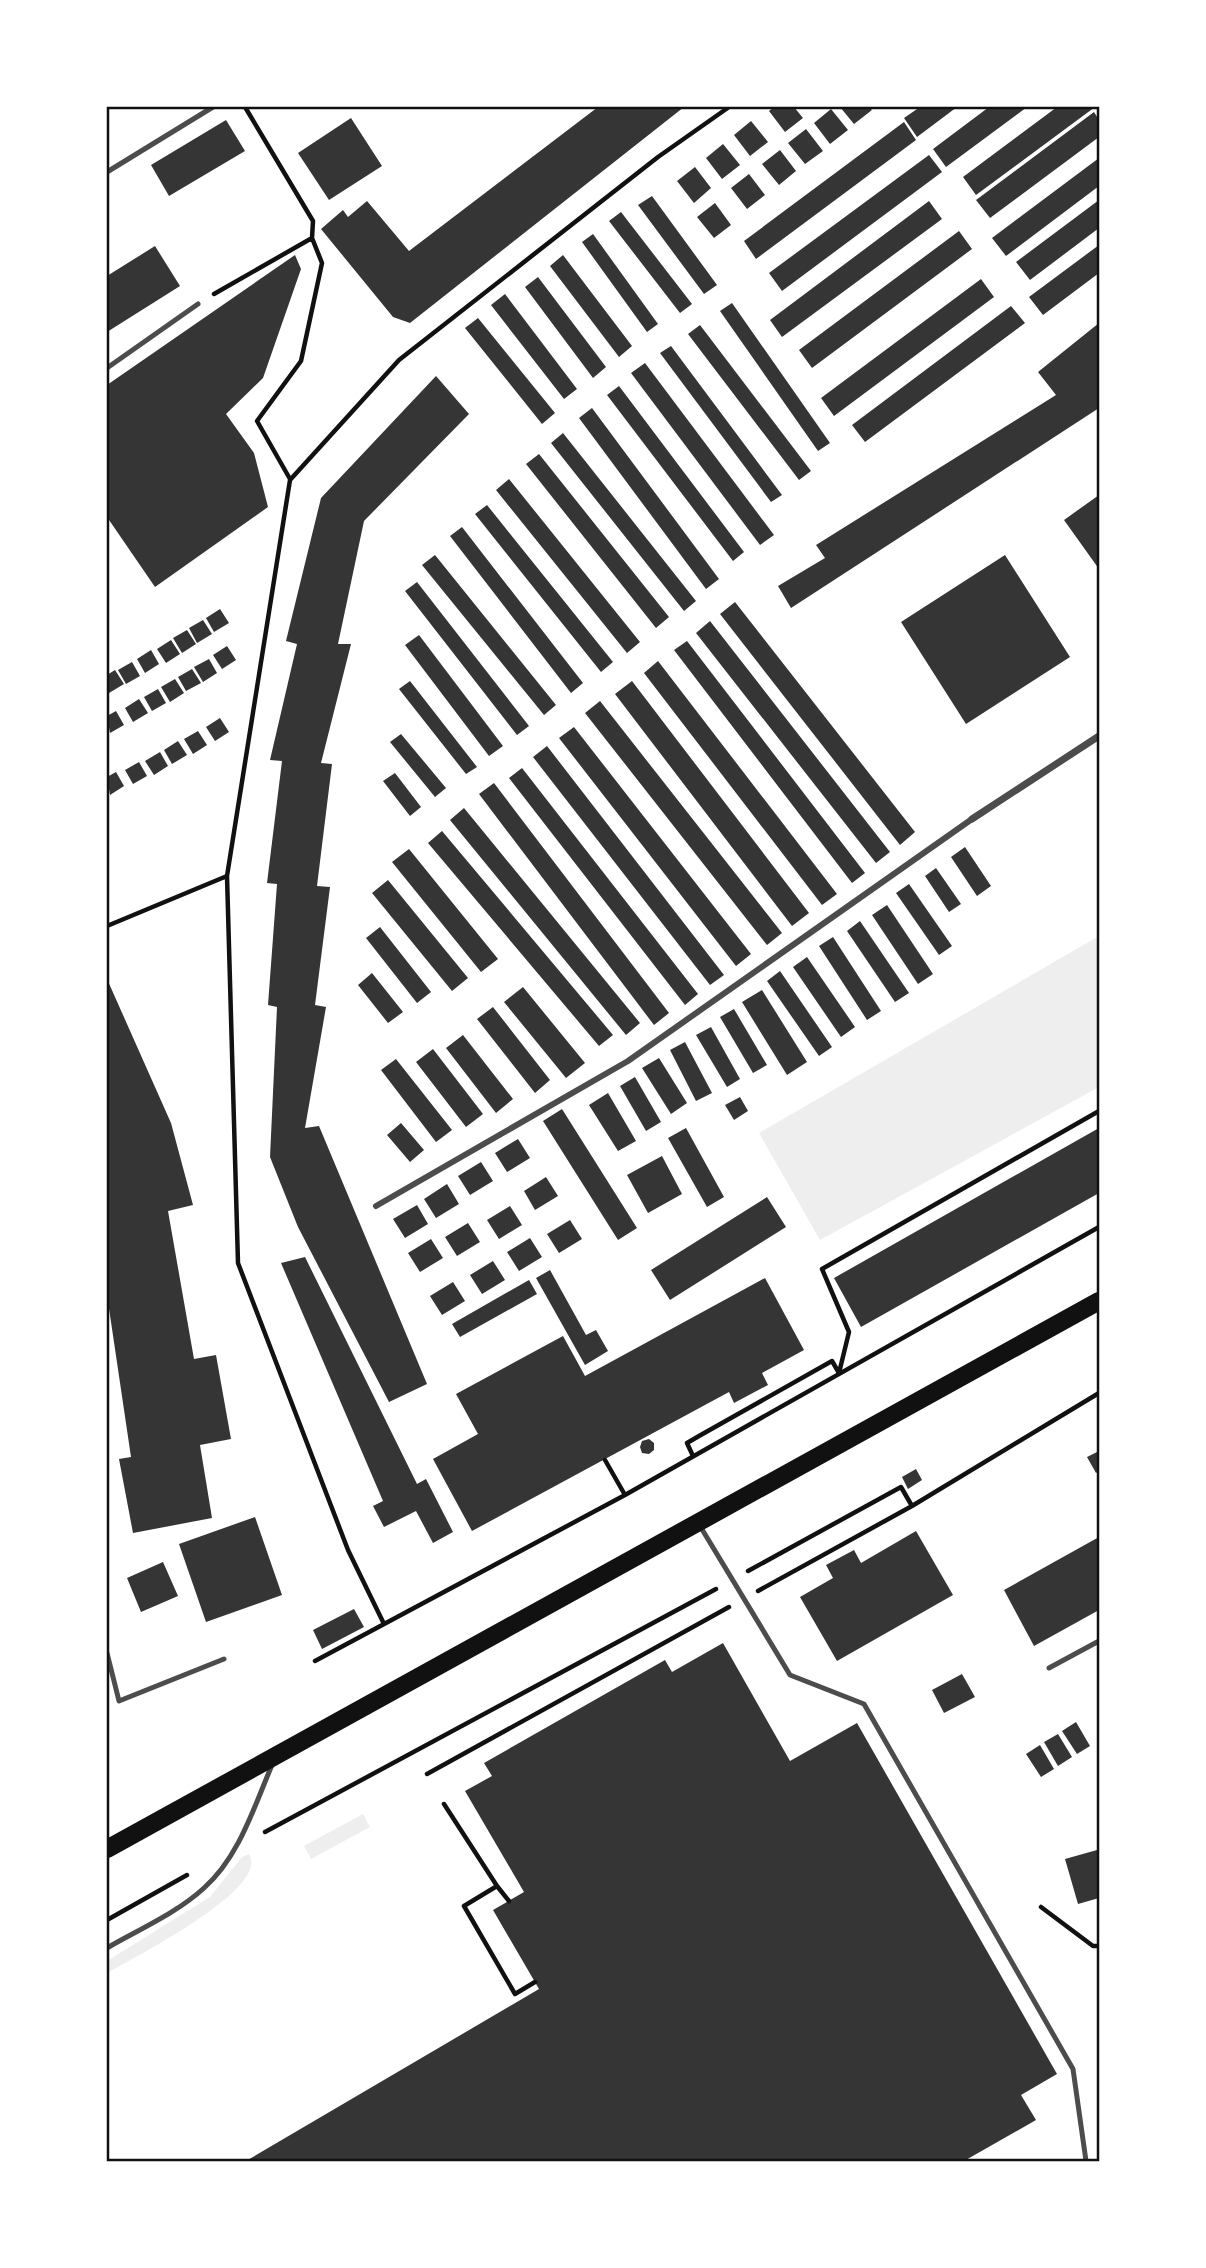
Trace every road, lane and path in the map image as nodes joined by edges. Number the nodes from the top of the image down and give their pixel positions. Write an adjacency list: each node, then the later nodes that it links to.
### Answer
1 (213, 107): 4 (lane)
2 (245, 107): 5 (path)
3 (729, 107): 8 (path)
4 (107, 172)
5 (312, 238): 6 (path); 8 (path)
6 (198, 304): 7 (lane)
7 (107, 368)
8 (290, 480): 11 (path)
9 (1099, 737): 10 (street)
10 (972, 819): 14 (street)
11 (227, 876): 12 (path); 27 (path)
12 (107, 926)
13 (1099, 1111): 17 (path)
14 (376, 1206)
15 (1099, 1227): 17 (path)
16 (1099, 1301): 23 (main road)
17 (839, 1374): 19 (path); 19 (path)
18 (1099, 1393): 22 (path)
19 (693, 1456): 21 (path)
20 (605, 1460): 21 (path)
21 (625, 1494): 27 (path)
22 (912, 1506): 24 (path); 25 (path)
23 (699, 1523): 25 (lane); 33 (main road)
24 (779, 1579)
25 (733, 1580): 26 (lane); 37 (path)
26 (744, 1599): 34 (path); 46 (lane)
27 (384, 1624): 31 (path)
28 (1099, 1641): 32 (lane)
29 (107, 1653): 30 (lane)
30 (224, 1659)
31 (315, 1661)
32 (1049, 1668)
33 (275, 1757): 36 (main road); 37 (lane)
34 (427, 1774)
35 (444, 1804): 39 (path)
36 (107, 1849)
37 (234, 1849): 44 (lane)
38 (188, 1875): 42 (path)
39 (497, 1886): 40 (path); 45 (path)
40 (509, 1901)
41 (1041, 1907): 43 (path)
42 (107, 1920)
43 (1099, 1947)
44 (107, 1948)
45 (535, 1982)
46 (1086, 2161)

